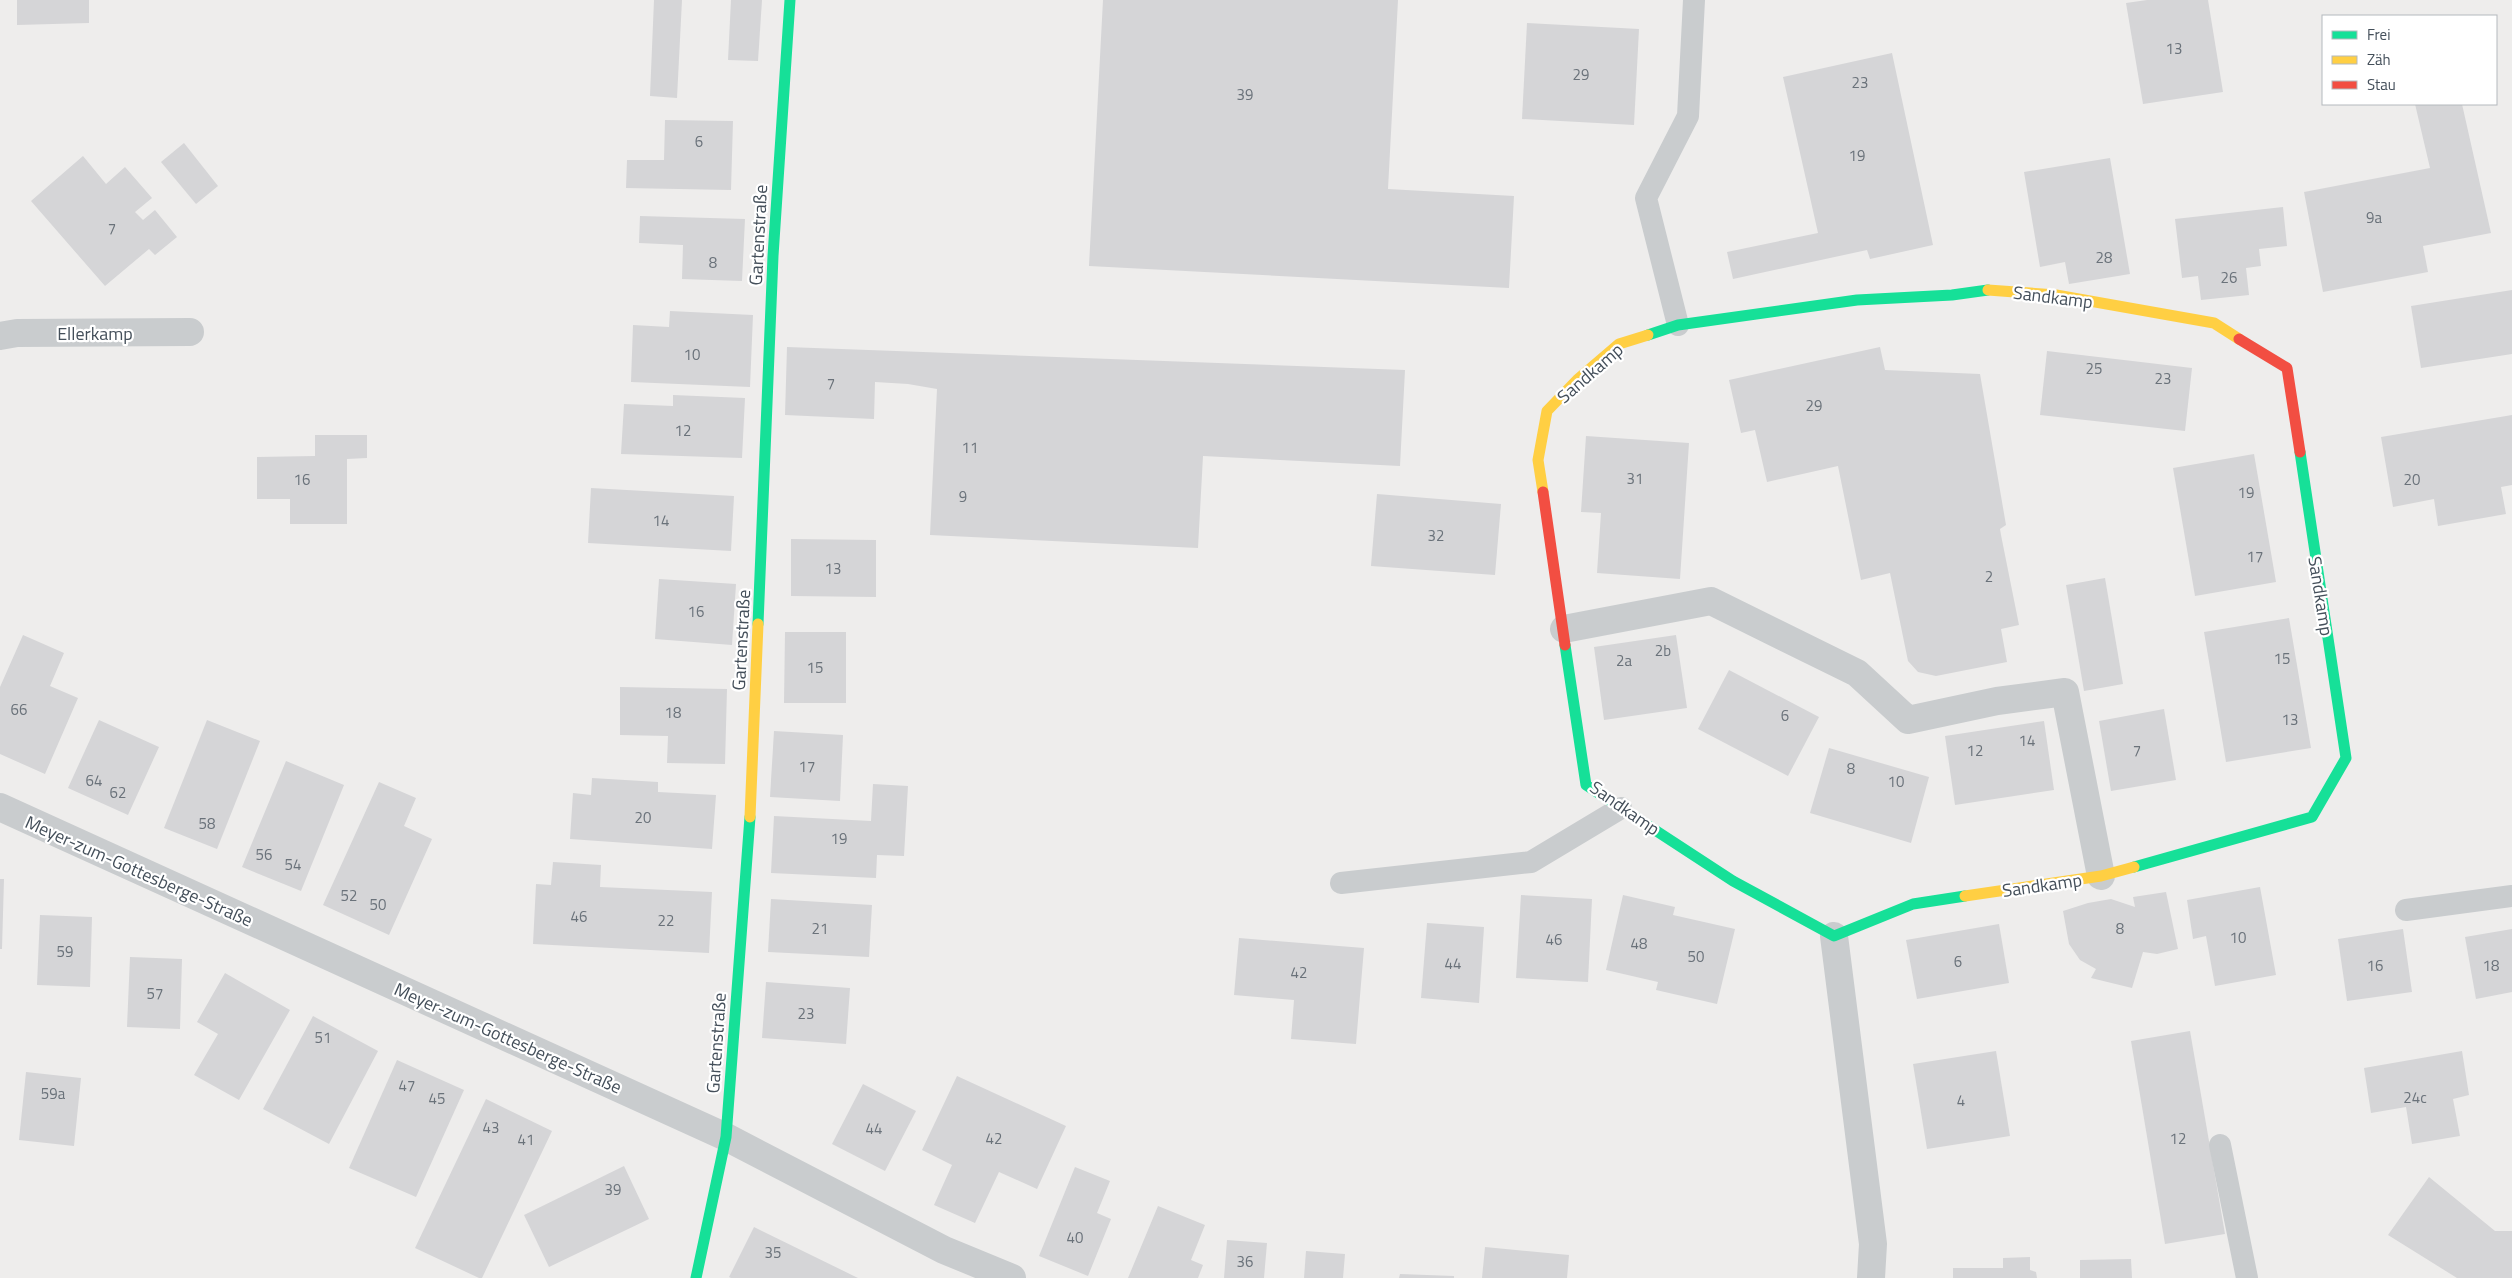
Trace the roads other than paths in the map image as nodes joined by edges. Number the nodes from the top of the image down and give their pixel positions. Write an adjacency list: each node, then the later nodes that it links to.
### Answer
1 (790, 0): 14 (street, Gartenstraße)
2 (1694, 0): 3 (lane)
3 (1678, 325): 6 (street, Sandkamp); 9 (street, Sandkamp)
4 (190, 332): 5 (street, Ellerkamp)
5 (0, 336)
6 (1564, 629): 8 (street, Sandkamp); 9 (street)
7 (0, 807): 14 (street, Meyer-zum-Gottesberge-Straße)
8 (1621, 808): 10 (lane); 13 (street, Sandkamp)
9 (2101, 876): 13 (street, Sandkamp)
10 (1341, 883)
11 (2512, 896): 12 (lane)
12 (2406, 910)
13 (1834, 936): 18 (street)
14 (726, 1137): 16 (street, Gartenstraße); 17 (street, Meyer-zum-Gottesberge-Straße)
15 (2220, 1145): 19 (lane)
16 (696, 1278)
17 (1012, 1278)
18 (1871, 1278)
19 (2247, 1278)

